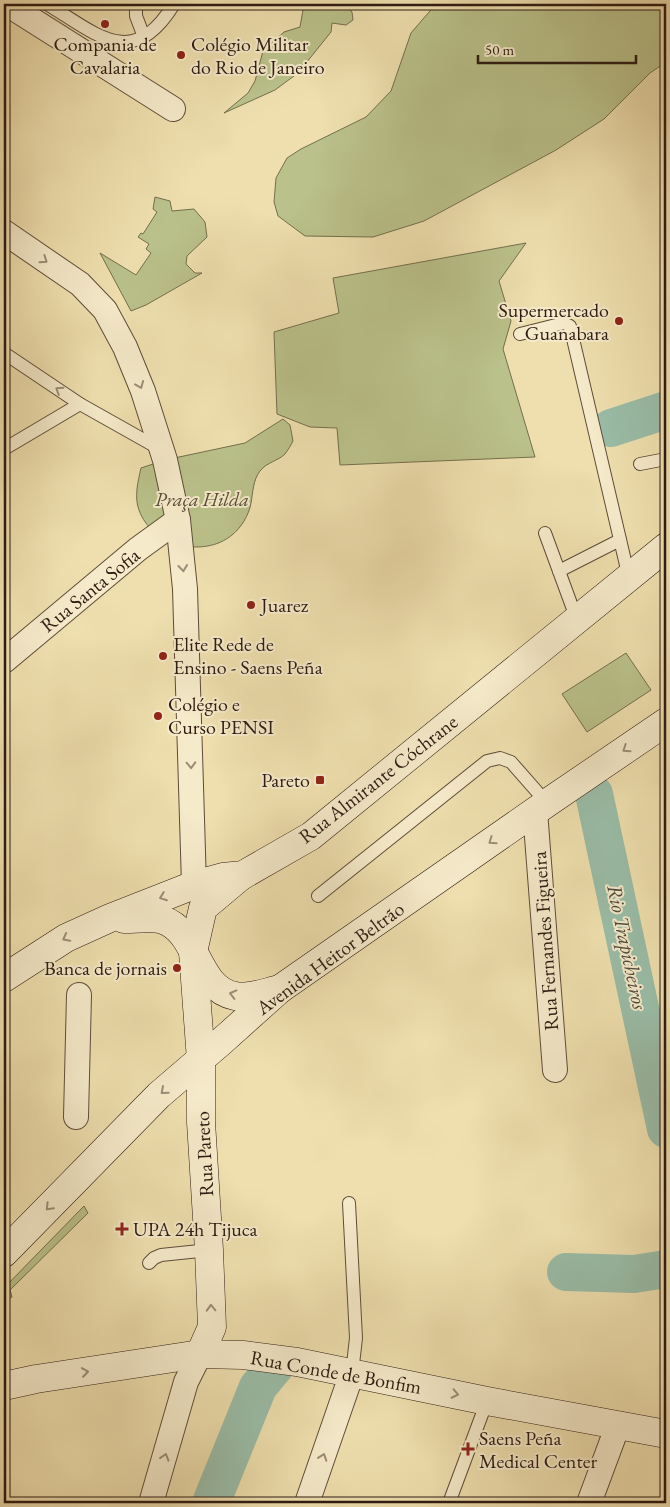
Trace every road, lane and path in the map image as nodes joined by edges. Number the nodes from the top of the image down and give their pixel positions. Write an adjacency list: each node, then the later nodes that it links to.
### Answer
1 (7, 4): 6 (street)
2 (47, 4): 5 (lane)
3 (136, 4): 5 (lane)
4 (174, 4): 5 (lane)
5 (144, 37)
6 (173, 109)
7 (4, 232): 12 (street, one-way to 12)
8 (520, 334): 17 (lane)
9 (4, 353): 10 (lane, one-way to 9)
10 (80, 404): 11 (lane); 12 (lane)
11 (4, 449)
12 (162, 450): 15 (street)
13 (666, 459): 14 (lane)
14 (640, 464)
15 (178, 520): 22 (street, Rua Santa Sofia); 26 (street, one-way to 26)
16 (545, 533): 19 (lane)
17 (620, 540): 19 (lane); 20 (lane)
18 (666, 547): 20 (main road, Rua Almirante Cóchrane)
19 (559, 570): 21 (lane)
20 (629, 578): 21 (main road, Rua Almirante Cóchrane)
21 (577, 620): 25 (main road, Rua Almirante Cóchrane)
22 (4, 661)
23 (666, 722): 24 (main road, Avenida Heitor Beltrão, one-way to 24)
24 (541, 807): 27 (lane); 31 (main road, Avenida Heitor Beltrão, one-way to 31); 34 (street, Rua Fernandes Figueira)
25 (243, 875): 26 (main road, Rua Almirante Cóchrane); 29 (main road, Rua Pareto)
26 (194, 885): 28 (main road, Rua Almirante Cóchrane, one-way to 28)
27 (318, 896)
28 (110, 918): 29 (main road, Rua Pareto); 30 (main road, Rua Almirante Cóchrane, one-way to 30)
29 (193, 952): 31 (main road, one-way to 29); 33 (main road, Rua Pareto)
30 (4, 978)
31 (280, 989): 33 (main road, Avenida Heitor Beltrão)
32 (79, 995): 35 (street)
33 (201, 1060): 37 (main road, Rua Pareto); 38 (main road, Avenida Heitor Beltrão, one-way to 38)
34 (555, 1070)
35 (76, 1117)
36 (349, 1203): 41 (lane)
37 (210, 1250): 39 (lane); 40 (main road, Rua Pareto, one-way to 37)
38 (4, 1253)
39 (150, 1263)
40 (200, 1354): 41 (main road, Rua Conde de Bonfim); 43 (main road, Rua Conde de Bonfim, one-way to 40); 48 (street, one-way to 40)
41 (352, 1373): 45 (main road, Rua Conde de Bonfim, one-way to 45); 49 (street, one-way to 41)
42 (4, 1374): 43 (main road)
43 (36, 1379): 44 (main road, Rua Conde de Bonfim)
44 (4, 1386)
45 (488, 1401): 46 (main road, Rua Conde de Bonfim); 50 (lane)
46 (618, 1424): 47 (main road, Rua Conde de Bonfim); 51 (street)
47 (666, 1434)
48 (151, 1503)
49 (307, 1503)
50 (449, 1503)
51 (589, 1503)

